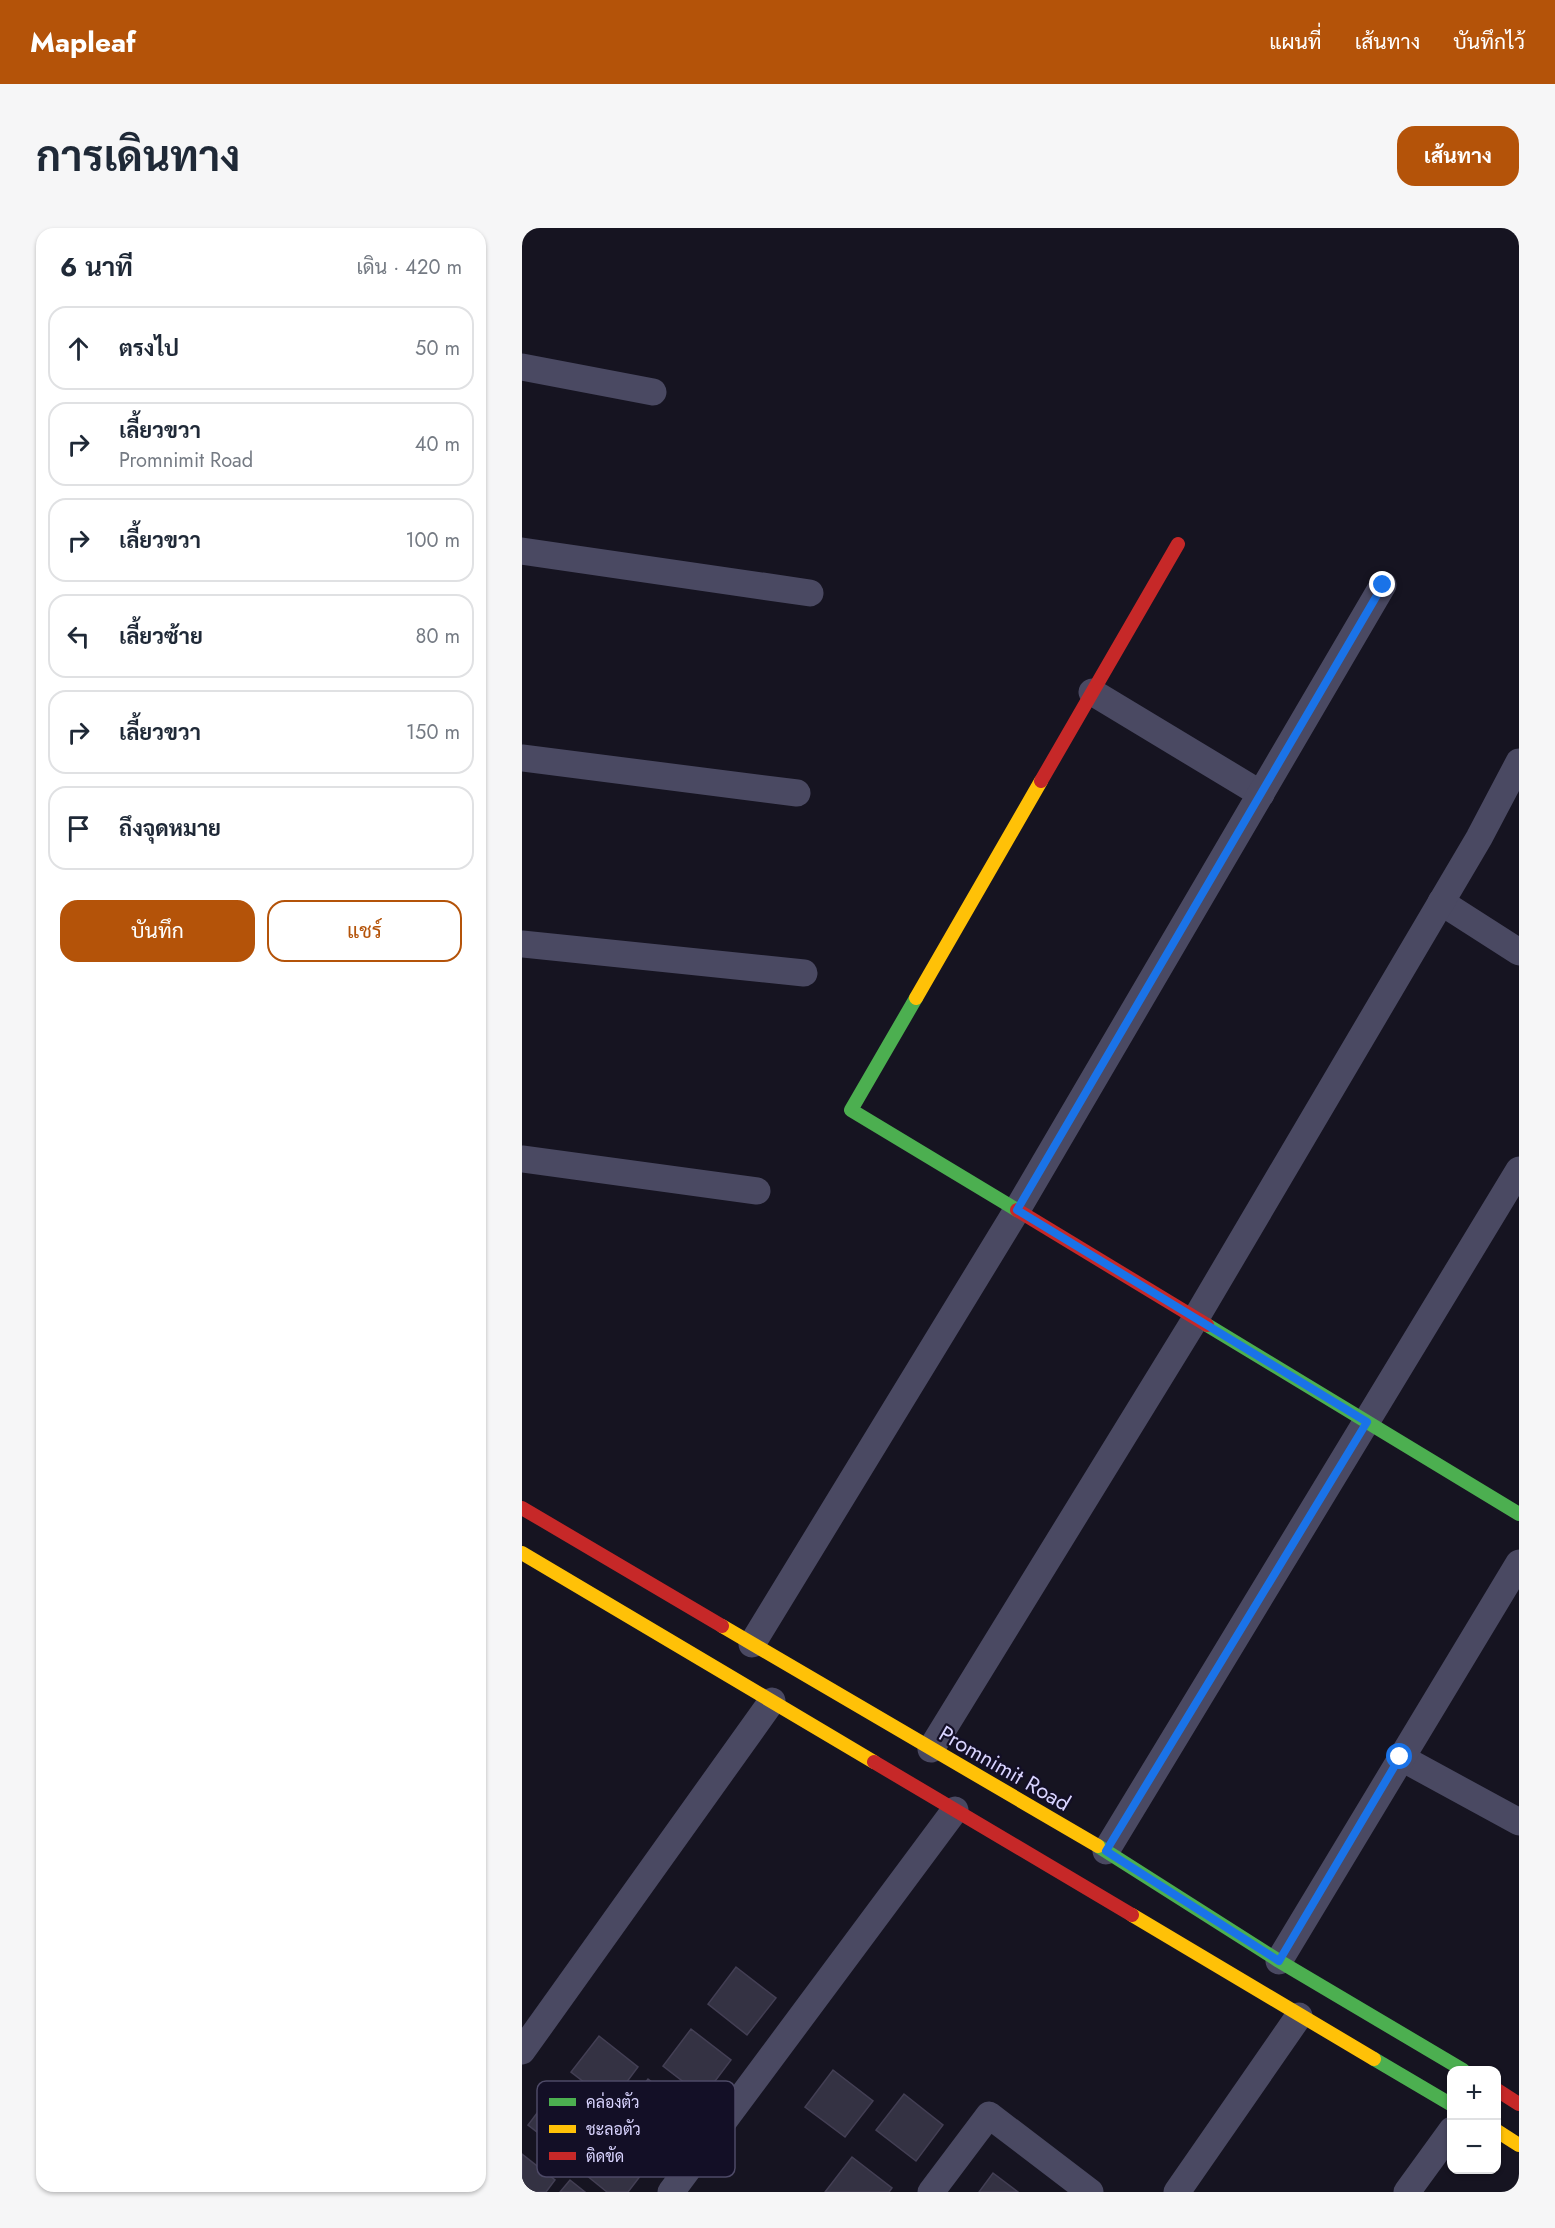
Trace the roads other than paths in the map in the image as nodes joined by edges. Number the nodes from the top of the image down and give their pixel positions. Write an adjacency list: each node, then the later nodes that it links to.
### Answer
1 (522, 367): 2 (street)
2 (653, 392)
3 (1178, 544): 7 (street)
4 (522, 551): 6 (street)
5 (1383, 585): 11 (street)
6 (810, 593)
7 (1092, 692): 11 (street); 19 (street)
8 (522, 758): 10 (street)
9 (1519, 762): 12 (street)
10 (797, 793)
11 (1261, 794): 19 (street)
12 (1441, 902): 14 (street); 20 (street)
13 (522, 944): 15 (street)
14 (1519, 952)
15 (804, 973)
16 (522, 1159): 18 (street)
17 (1519, 1170): 21 (street)
18 (757, 1191)
19 (1017, 1210): 20 (street); 27 (street)
20 (1196, 1318): 21 (street); 29 (street)
21 (1367, 1422): 23 (street); 33 (street)
22 (522, 1509): 27 (street, Promnimit Road)
23 (1519, 1514)
24 (522, 1554): 28 (street)
25 (1519, 1563): 26 (street)
26 (1509, 1603): 30 (street)
27 (752, 1644): 29 (street, Promnimit Road)
28 (772, 1701): 31 (street); 36 (street)
29 (931, 1749): 33 (street, Promnimit Road)
30 (1400, 1757): 32 (street); 34 (street)
31 (955, 1810): 35 (street); 41 (street)
32 (1519, 1822)
33 (1106, 1851): 34 (street, Promnimit Road)
34 (1279, 1961): 37 (street, Promnimit Road)
35 (1299, 2016): 39 (street); 49 (street)
36 (522, 2051)
37 (1456, 2066)
38 (1501, 2092): 40 (street)
39 (1447, 2102)
40 (1519, 2103)
41 (735, 2106)
42 (1501, 2134): 44 (street)
43 (1447, 2137): 50 (street)
44 (1519, 2145)
45 (682, 2177): 46 (street)
46 (671, 2192)
47 (931, 2192): 48 (street)
48 (1090, 2192)
49 (1177, 2192)
50 (1407, 2192)

